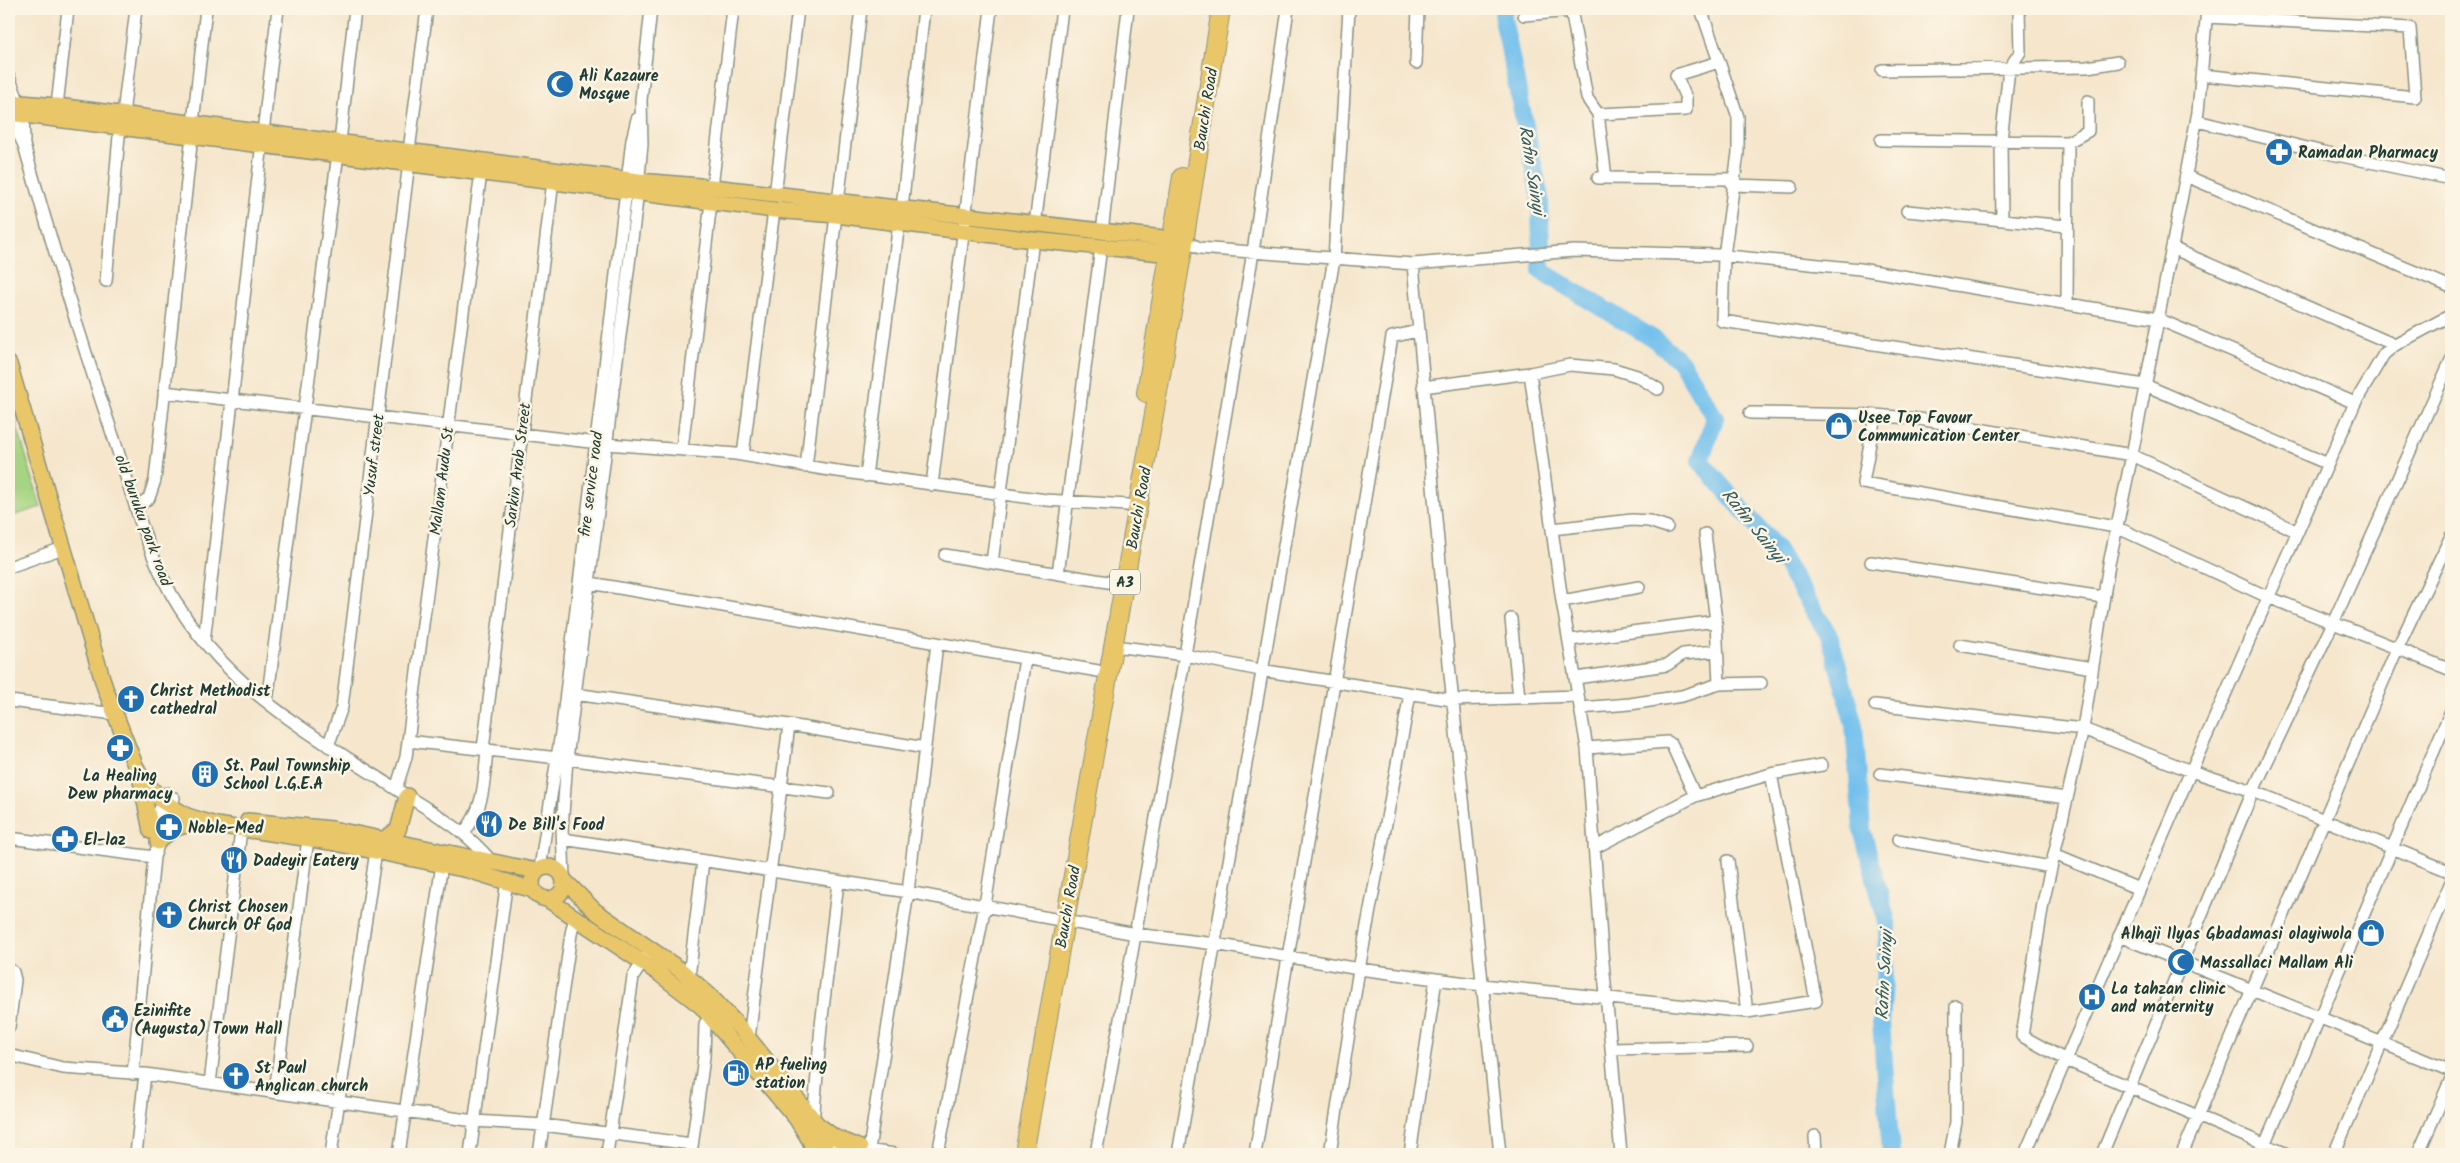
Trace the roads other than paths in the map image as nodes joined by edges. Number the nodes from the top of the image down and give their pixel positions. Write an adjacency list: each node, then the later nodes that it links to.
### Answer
1 (68, 9): 33 (street)
2 (136, 9): 36 (street)
3 (206, 9): 38 (street)
4 (278, 9): 39 (street)
5 (355, 9): 43 (street)
6 (427, 9): 44 (street, Yusuf street)
7 (651, 9): 50 (street, fire service road)
8 (733, 9): 52 (street)
9 (798, 9): 53 (street)
10 (861, 9): 54 (street)
11 (924, 9): 55 (street)
12 (991, 9): 57 (street)
13 (1062, 9): 60 (street)
14 (1128, 9): 63 (street)
15 (1212, 9): 65 (highway, Bauchi Road / A3)
16 (1222, 9): 65 (highway, Bauchi Road / A3)
17 (1288, 9): 67 (street)
18 (1349, 9): 69 (street)
19 (1418, 9): 27 (street)
20 (1701, 9): 25 (street)
21 (2019, 9): 28 (street)
22 (1571, 10): 24 (street); 35 (street)
23 (2207, 13): 30 (street); 30 (street)
24 (1524, 15)
25 (1719, 62): 35 (street); 49 (street)
26 (2118, 62): 28 (street)
27 (1416, 63)
28 (2008, 69): 29 (street); 41 (street)
29 (1882, 70)
30 (2202, 75): 37 (street)
31 (9, 77): 34 (street, old buruku park road)
32 (2088, 101): 42 (street)
33 (57, 106): 34 (main road); 36 (main road)
34 (14, 109): 36 (main road); 105 (street, old buruku park road)
35 (1598, 114): 49 (street)
36 (122, 120): 38 (main road); 71 (street)
37 (2197, 121): 46 (street); 47 (street)
38 (192, 129): 39 (main road); 84 (street)
39 (263, 138): 43 (main road); 85 (street)
40 (1881, 140): 41 (street)
41 (2001, 141): 42 (street); 58 (street)
42 (2068, 142): 61 (street)
43 (339, 148): 44 (main road); 87 (street)
44 (409, 156): 45 (main road); 50 (main road); 90 (street, Yusuf street)
45 (481, 172): 48 (main road); 91 (street, Mallam Audu St)
46 (2186, 176): 66 (street); 72 (street)
47 (2451, 179)
48 (552, 181): 50 (main road); 92 (street, Sarkin Arab Street)
49 (1733, 182): 51 (street); 68 (street)
50 (633, 186): 52 (main road); 93 (street, fire service road); 94 (street)
51 (1792, 187)
52 (712, 194): 53 (main road); 95 (street)
53 (775, 202): 54 (main road); 96 (street)
54 (837, 208): 55 (main road); 59 (main road); 99 (street)
55 (902, 208): 57 (main road)
56 (1907, 211): 58 (street)
57 (967, 216): 60 (main road); 62 (street)
58 (2002, 220): 61 (street)
59 (900, 224): 62 (main road); 100 (street)
60 (1035, 225): 63 (main road)
61 (2067, 226): 73 (street)
62 (965, 231): 64 (main road); 101 (street)
63 (1102, 239): 64 (main road); 65 (main road); 103 (street)
64 (1033, 240): 102 (street)
65 (1181, 247): 67 (street); 104 (highway, Bauchi Road / A3); 131 (highway, Bauchi Road / A3)
66 (2172, 248): 75 (street); 77 (street)
67 (1254, 252): 69 (street); 134 (street)
68 (1724, 256): 70 (street); 73 (street); 81 (street)
69 (1334, 259): 70 (street); 137 (street)
70 (1413, 264): 76 (street)
71 (106, 281)
72 (2451, 287)
73 (2067, 304): 75 (street)
74 (2451, 314): 77 (street)
75 (2158, 319): 81 (street); 86 (street)
76 (1417, 330): 82 (street); 141 (street)
77 (2394, 346): 86 (street)
78 (2451, 360): 126 (street)
79 (9, 364): 112 (main road)
80 (1530, 374): 82 (street); 83 (street); 108 (street)
81 (2145, 385): 97 (street); 98 (street)
82 (1423, 387): 147 (street)
83 (1658, 389)
84 (164, 392): 85 (street); 105 (street)
85 (233, 400): 87 (street); 128 (street)
86 (2355, 404): 98 (street)
87 (305, 409): 90 (street); 149 (street)
88 (1750, 413): 89 (street)
89 (1875, 415): 97 (street); 107 (street)
90 (377, 417): 91 (street); 158 (street, Yusuf street)
91 (448, 425): 92 (street); 157 (street, Mallam Audu St)
92 (520, 434): 93 (street); 161 (street, Sarkin Arab Street)
93 (595, 443): 94 (street); 162 (street, fire service road)
94 (607, 444): 95 (street); 118 (street)
95 (682, 449): 96 (street)
96 (743, 456): 99 (street)
97 (2132, 456): 107 (street); 109 (street)
98 (2328, 464): 109 (street)
99 (806, 467): 100 (street)
100 (866, 476): 101 (street)
101 (932, 485): 102 (street)
102 (1001, 495): 103 (street); 115 (street)
103 (1067, 501): 104 (street); 117 (street)
104 (1127, 504): 119 (highway, Bauchi Road / A3)
105 (136, 507): 128 (street, old buruku park road)
106 (1668, 528): 108 (street)
107 (2116, 528): 121 (street); 122 (street)
108 (1552, 529): 123 (street)
109 (2298, 532): 122 (street)
110 (1705, 534): 125 (street)
111 (2451, 536): 132 (street)
112 (63, 548): 116 (street); 153 (main road)
113 (945, 555): 115 (street)
114 (1871, 562): 121 (street)
115 (992, 563): 117 (street)
116 (9, 567)
117 (1058, 574): 119 (street)
118 (590, 583): 129 (street); 144 (street)
119 (1114, 583): 139 (highway, Bauchi Road / A3)
120 (1639, 587): 123 (street)
121 (2103, 597): 136 (street)
122 (2268, 597): 126 (street); 165 (street)
123 (1562, 601): 127 (street)
124 (1511, 620): 146 (street)
125 (1716, 621): 127 (street); 133 (street)
126 (2333, 623): 132 (street); 169 (street)
127 (1570, 640): 140 (street)
128 (204, 642): 149 (street, old buruku park road)
129 (937, 643): 135 (street); 159 (street)
130 (1960, 645): 136 (street)
131 (1114, 646): 134 (street); 206 (highway, Bauchi Road / A3)
132 (2397, 649): 138 (street); 175 (street)
133 (1718, 651): 140 (street); 143 (street)
134 (1185, 655): 137 (street); 207 (street)
135 (1025, 658): 139 (street); 204 (street)
136 (2092, 668): 155 (street)
137 (1260, 670): 141 (street); 209 (street)
138 (2451, 670)
139 (1098, 671): 206 (highway, Bauchi Road / A3)
140 (1576, 678): 150 (street)
141 (1335, 682): 145 (street); 211 (street)
142 (1761, 683): 143 (street)
143 (1719, 684): 150 (street)
144 (575, 694): 154 (street); 162 (street)
145 (1410, 694): 147 (street); 214 (street)
146 (1519, 698): 147 (street); 150 (street)
147 (1452, 700): 217 (street)
148 (9, 701): 153 (street)
149 (267, 702): 158 (street, old buruku park road)
150 (1579, 702): 160 (street)
151 (1875, 705): 155 (street)
152 (2451, 711): 186 (street)
153 (115, 714): 156 (main road)
154 (789, 725): 159 (street); 168 (street)
155 (2082, 729): 165 (street); 173 (street)
156 (126, 740): 163 (main road); 174 (main road)
157 (408, 741): 161 (street); 170 (street, Mallam Audu St)
158 (328, 746): 170 (street, old buruku park road)
159 (925, 748): 202 (street)
160 (1586, 748): 172 (street); 185 (street)
161 (485, 749): 162 (street); 178 (street, Sarkin Arab Street)
162 (562, 758): 168 (street); 181 (street); 193 (street, fire service road)
163 (135, 765): 174 (main road); 183 (main road)
164 (1822, 765): 166 (street)
165 (2191, 771): 169 (street); 200 (street)
166 (1771, 774): 172 (street); 222 (street)
167 (1880, 774): 173 (street)
168 (782, 786): 171 (street); 194 (street)
169 (2253, 791): 175 (street); 212 (street)
170 (402, 792): 178 (street, old buruku park road); 184 (main road)
171 (829, 793)
172 (1695, 796): 185 (street)
173 (2067, 798): 187 (street)
174 (168, 800): 176 (main road); 179 (main road); 183 (street)
175 (2324, 820): 186 (street); 218 (street)
176 (216, 825): 177 (main road); 183 (main road)
177 (240, 830): 179 (main road); 235 (street)
178 (464, 832): 190 (street, old buruku park road)
179 (309, 833): 184 (main road); 237 (street)
180 (9, 838): 183 (street)
181 (563, 840): 188 (street); 196 (street)
182 (1898, 840): 192 (street)
183 (154, 843): 232 (street)
184 (380, 845): 190 (main road); 191 (main road); 238 (street)
185 (1594, 848): 219 (street)
186 (2393, 848): 195 (street); 223 (street)
187 (2054, 854): 192 (street); 200 (street)
188 (703, 861): 194 (street); 215 (street)
189 (1728, 861): 222 (street)
190 (492, 862): 193 (main road)
191 (442, 864): 197 (main road); 239 (street)
192 (2051, 867): 230 (street)
193 (538, 870): 196 (main road); 201 (main road)
194 (772, 872): 198 (street); 225 (street)
195 (2451, 872)
196 (564, 879): 203 (main road); 210 (main road)
197 (507, 880): 201 (main road); 241 (street)
198 (838, 882): 202 (street); 245 (street)
199 (2451, 882): 226 (street)
200 (2139, 889): 208 (street)
201 (533, 890): 203 (main road)
202 (908, 892): 204 (street); 247 (street)
203 (547, 899): 205 (main road)
204 (984, 905): 206 (street); 256 (street)
205 (575, 916): 210 (main road); 242 (street)
206 (1060, 920): 207 (street); 257 (highway, Bauchi Road / A3); 258 (highway, Bauchi Road / A3)
207 (1136, 934): 209 (street); 259 (street)
208 (2119, 936): 212 (street); 230 (street)
209 (1215, 944): 211 (street); 260 (street)
210 (646, 956): 215 (main road); 221 (main road); 243 (street)
211 (1288, 957): 214 (street); 261 (street)
212 (2181, 962): 218 (street); 236 (street)
213 (9, 968): 224 (street)
214 (1359, 969): 216 (street); 262 (street)
215 (689, 977): 221 (main road)
216 (1436, 979): 217 (street); 263 (street)
217 (1482, 985): 219 (street); 264 (street)
218 (2252, 990): 223 (street); 240 (street)
219 (1606, 999): 222 (street); 228 (street)
220 (1956, 1006): 267 (street)
221 (714, 1010): 225 (main road); 245 (main road); 246 (street)
222 (1746, 1012)
223 (2320, 1017): 226 (street); 248 (street)
224 (9, 1027)
225 (749, 1038): 245 (main road)
226 (2383, 1042): 231 (street); 272 (street)
227 (1747, 1046): 228 (street)
228 (1611, 1049): 265 (street)
229 (9, 1055): 232 (street)
230 (2066, 1060): 236 (street); 268 (street)
231 (2451, 1070)
232 (133, 1074): 233 (street)
233 (145, 1074): 235 (street); 249 (street)
234 (2451, 1079): 273 (street)
235 (210, 1083): 237 (street)
236 (2130, 1088): 240 (street); 269 (street)
237 (275, 1092): 238 (street)
238 (338, 1102): 239 (street); 250 (street)
239 (405, 1111): 241 (street); 251 (street)
240 (2197, 1118): 248 (street); 270 (street)
241 (474, 1121): 242 (street); 252 (street)
242 (543, 1125): 243 (street); 253 (street)
243 (610, 1133): 246 (street); 254 (street)
244 (1815, 1136): 266 (street)
245 (816, 1138): 247 (street); 247 (main road)
246 (691, 1149)
247 (864, 1149): 255 (street)
248 (2263, 1150): 271 (street)
249 (136, 1154)
250 (331, 1154)
251 (399, 1154)
252 (470, 1154)
253 (539, 1154)
254 (607, 1154)
255 (894, 1154)
256 (938, 1154)
257 (1015, 1154)
258 (1024, 1154)
259 (1096, 1154)
260 (1178, 1154)
261 (1255, 1154)
262 (1330, 1154)
263 (1410, 1154)
264 (1500, 1154)
265 (1621, 1154)
266 (1816, 1154)
267 (1950, 1154)
268 (2025, 1154)
269 (2102, 1154)
270 (2182, 1154)
271 (2287, 1154)
272 (2334, 1154)
273 (2418, 1154)

